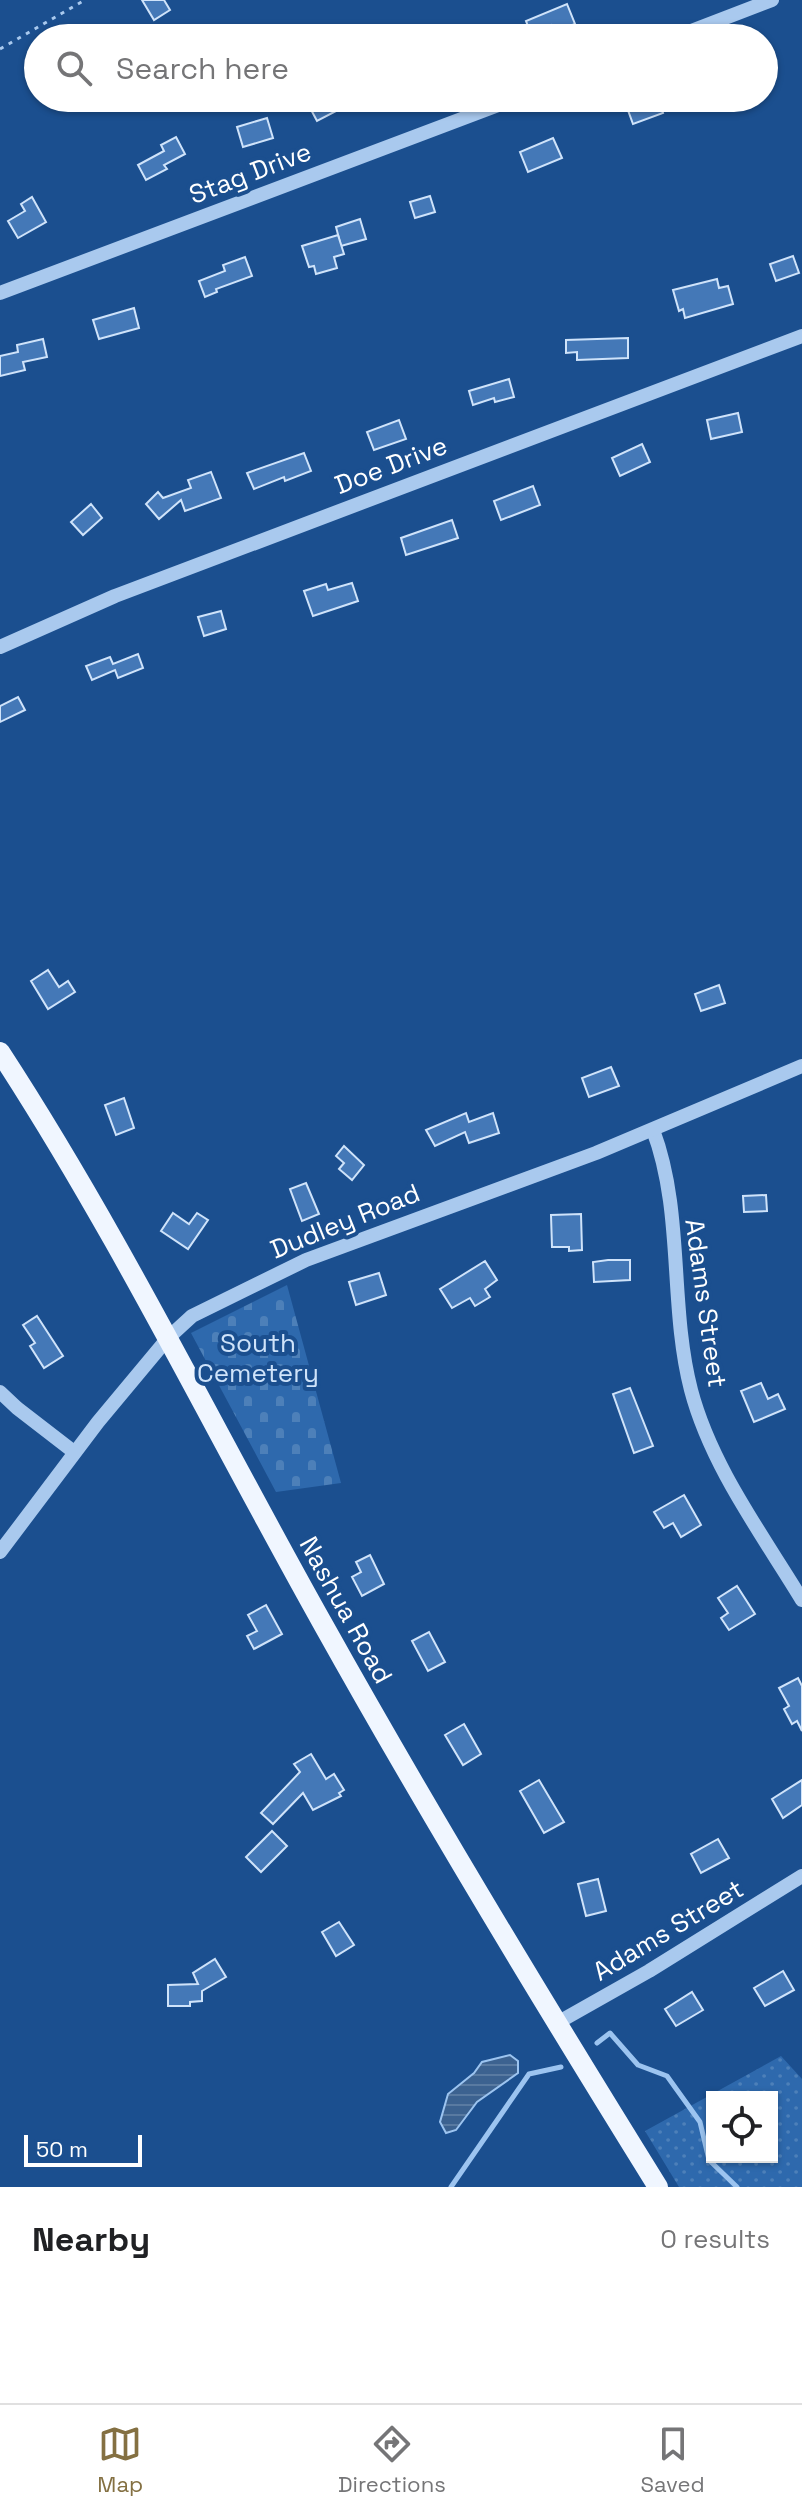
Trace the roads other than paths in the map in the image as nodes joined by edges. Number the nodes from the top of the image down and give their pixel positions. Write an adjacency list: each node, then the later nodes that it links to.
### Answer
1 (772, 0): 2 (street)
2 (709, 24)
3 (480, 112): 4 (street, Stag Drive)
4 (0, 293)
5 (802, 336): 6 (street, Doe Drive)
6 (0, 647)
7 (0, 1052): 10 (main road, Nashua Road)
8 (802, 1066): 9 (street, Dudley Road)
9 (653, 1130): 10 (street, Dudley Road); 14 (street, Adams Street)
10 (168, 1338): 12 (street, Dudley Road); 16 (main road, Nashua Road)
11 (0, 1392): 12 (street)
12 (74, 1452): 13 (street, Dudley Road)
13 (0, 1552)
14 (802, 1600)
15 (802, 1876): 16 (street, Adams Street)
16 (557, 2023): 17 (main road, Nashua Road)
17 (658, 2187)

